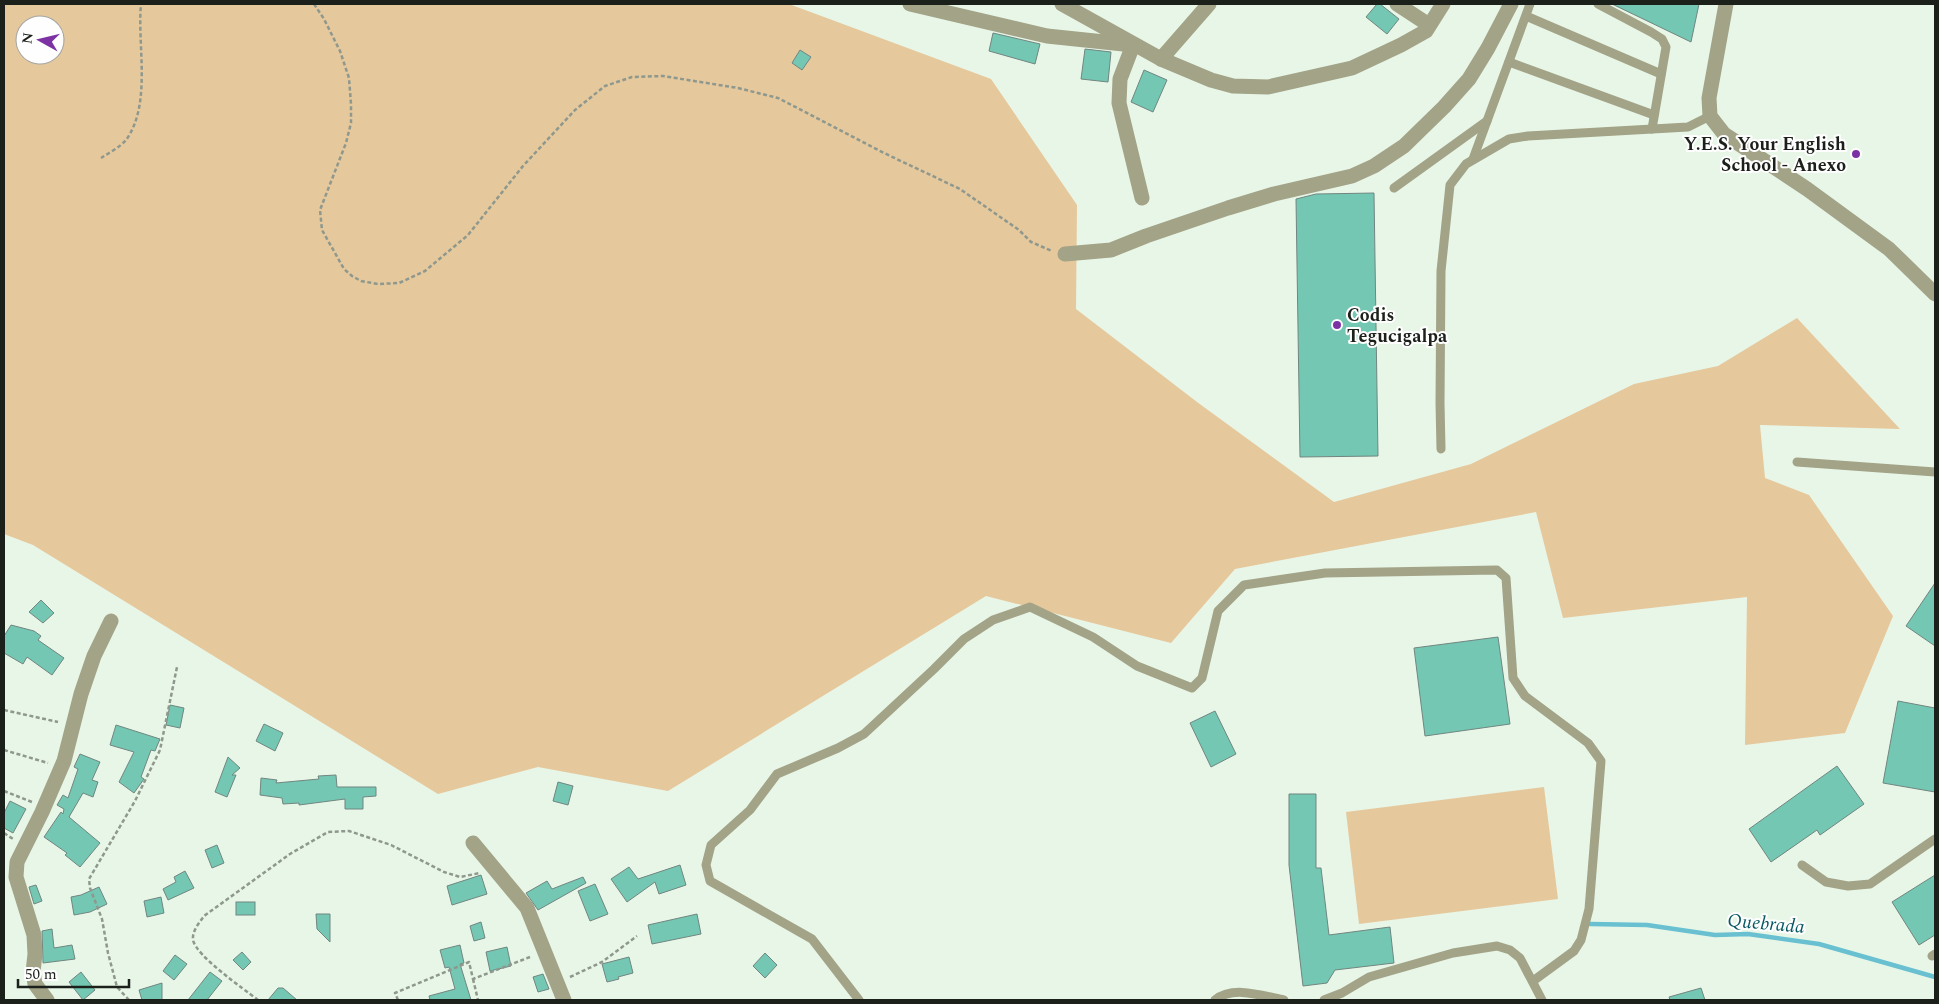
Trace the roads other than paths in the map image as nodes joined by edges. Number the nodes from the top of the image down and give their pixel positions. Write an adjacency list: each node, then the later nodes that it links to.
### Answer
1 (910, 4): 12 (street)
2 (1062, 4): 12 (street)
3 (1209, 4): 13 (street)
4 (1397, 4): 11 (street)
5 (1443, 4): 11 (street)
6 (1512, 4): 23 (street)
7 (1530, 4): 10 (lane)
8 (1598, 4): 15 (lane)
9 (1726, 4): 17 (street)
10 (1526, 16): 14 (lane); 15 (lane)
11 (1429, 25): 13 (street)
12 (1133, 44): 13 (street); 22 (street)
13 (1161, 59)
14 (1509, 62): 16 (lane); 18 (lane)
15 (1661, 74): 16 (lane)
16 (1654, 115): 19 (lane)
17 (1710, 116): 19 (lane); 24 (street)
18 (1488, 120): 20 (lane); 21 (lane)
19 (1652, 129): 20 (lane)
20 (1473, 159): 25 (lane)
21 (1394, 188)
22 (1142, 198)
23 (1065, 254)
24 (1935, 294)
25 (1441, 449)
26 (1797, 462): 27 (lane)
27 (1935, 472)
28 (111, 621): 33 (street)
29 (1935, 839): 31 (lane)
30 (473, 843): 34 (street)
31 (1802, 865)
32 (1533, 981): 35 (lane); 38 (lane); 39 (lane)
33 (47, 1000)
34 (564, 1000)
35 (859, 1000)
36 (1215, 1000): 37 (lane)
37 (1284, 1000)
38 (1324, 1000)
39 (1542, 1000)

